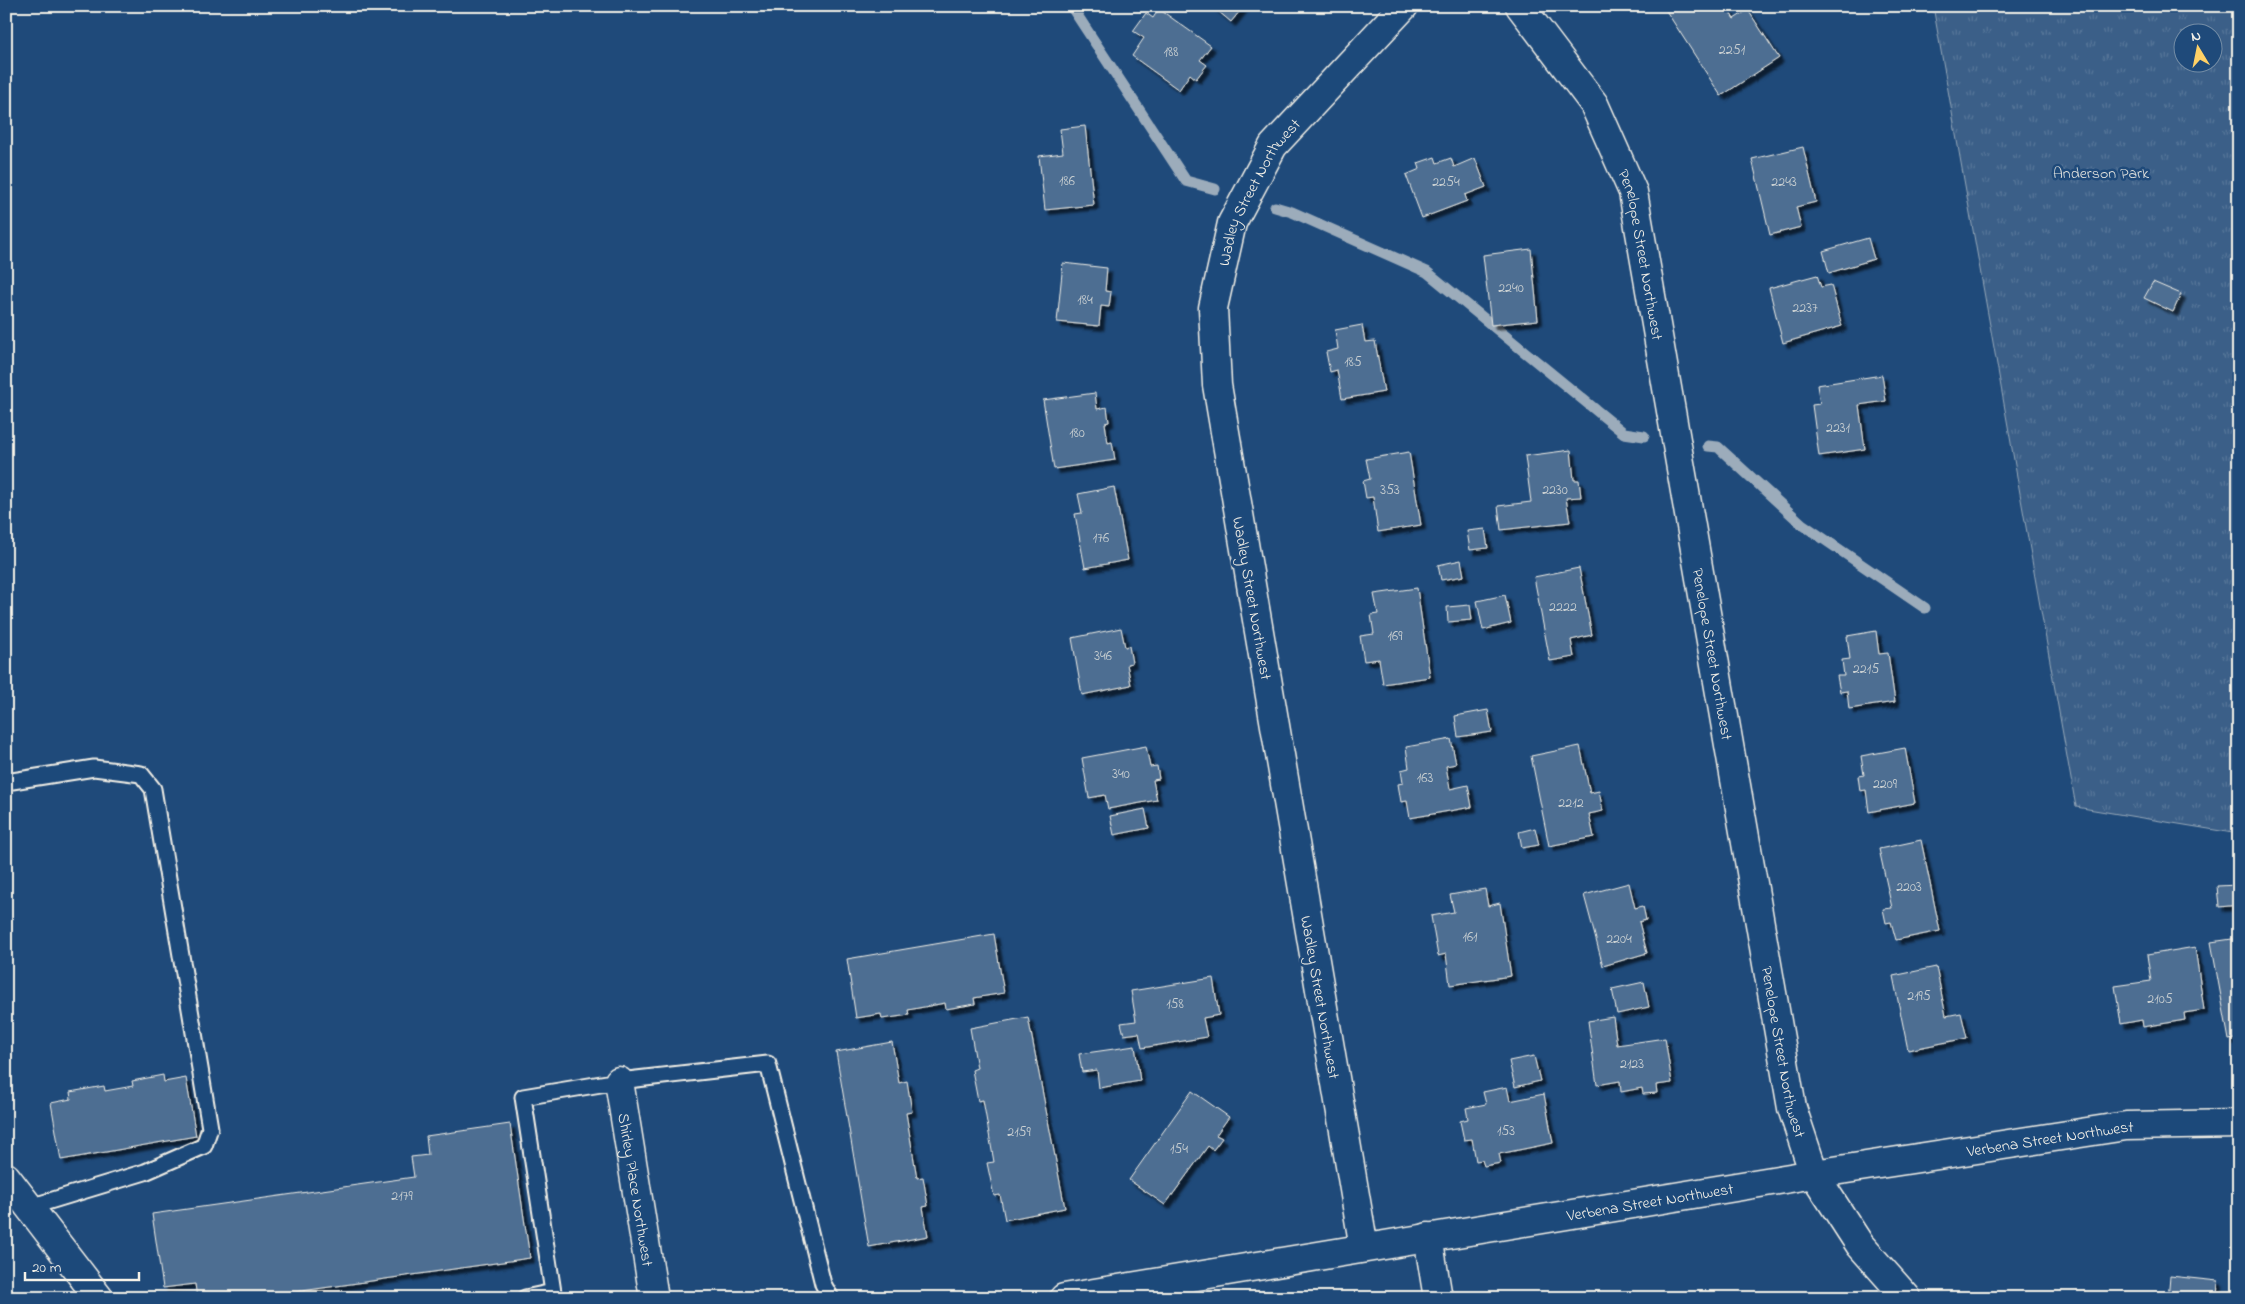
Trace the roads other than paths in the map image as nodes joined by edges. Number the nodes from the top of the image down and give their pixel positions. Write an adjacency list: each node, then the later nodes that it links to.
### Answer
1 (1404, 6): 10 (street, Wadley Street Northwest)
2 (1520, 6): 6 (street, Penelope Street Northwest)
3 (6, 782): 8 (lane)
4 (619, 1081): 12 (lane); 13 (street, Shirley Place Northwest); 14 (lane)
5 (2239, 1124): 6 (street, Verbena Street Northwest)
6 (1814, 1174): 9 (street, Verbena Street Northwest); 17 (street, Penelope Street Northwest)
7 (6, 1177): 8 (street)
8 (30, 1207): 11 (street)
9 (1428, 1238): 10 (street, Verbena Street Northwest); 16 (street)
10 (1364, 1248): 15 (street, Verbena Street Northwest)
11 (99, 1298)
12 (525, 1298)
13 (654, 1298)
14 (831, 1298)
15 (1064, 1298)
16 (1438, 1298)
17 (1907, 1298)

